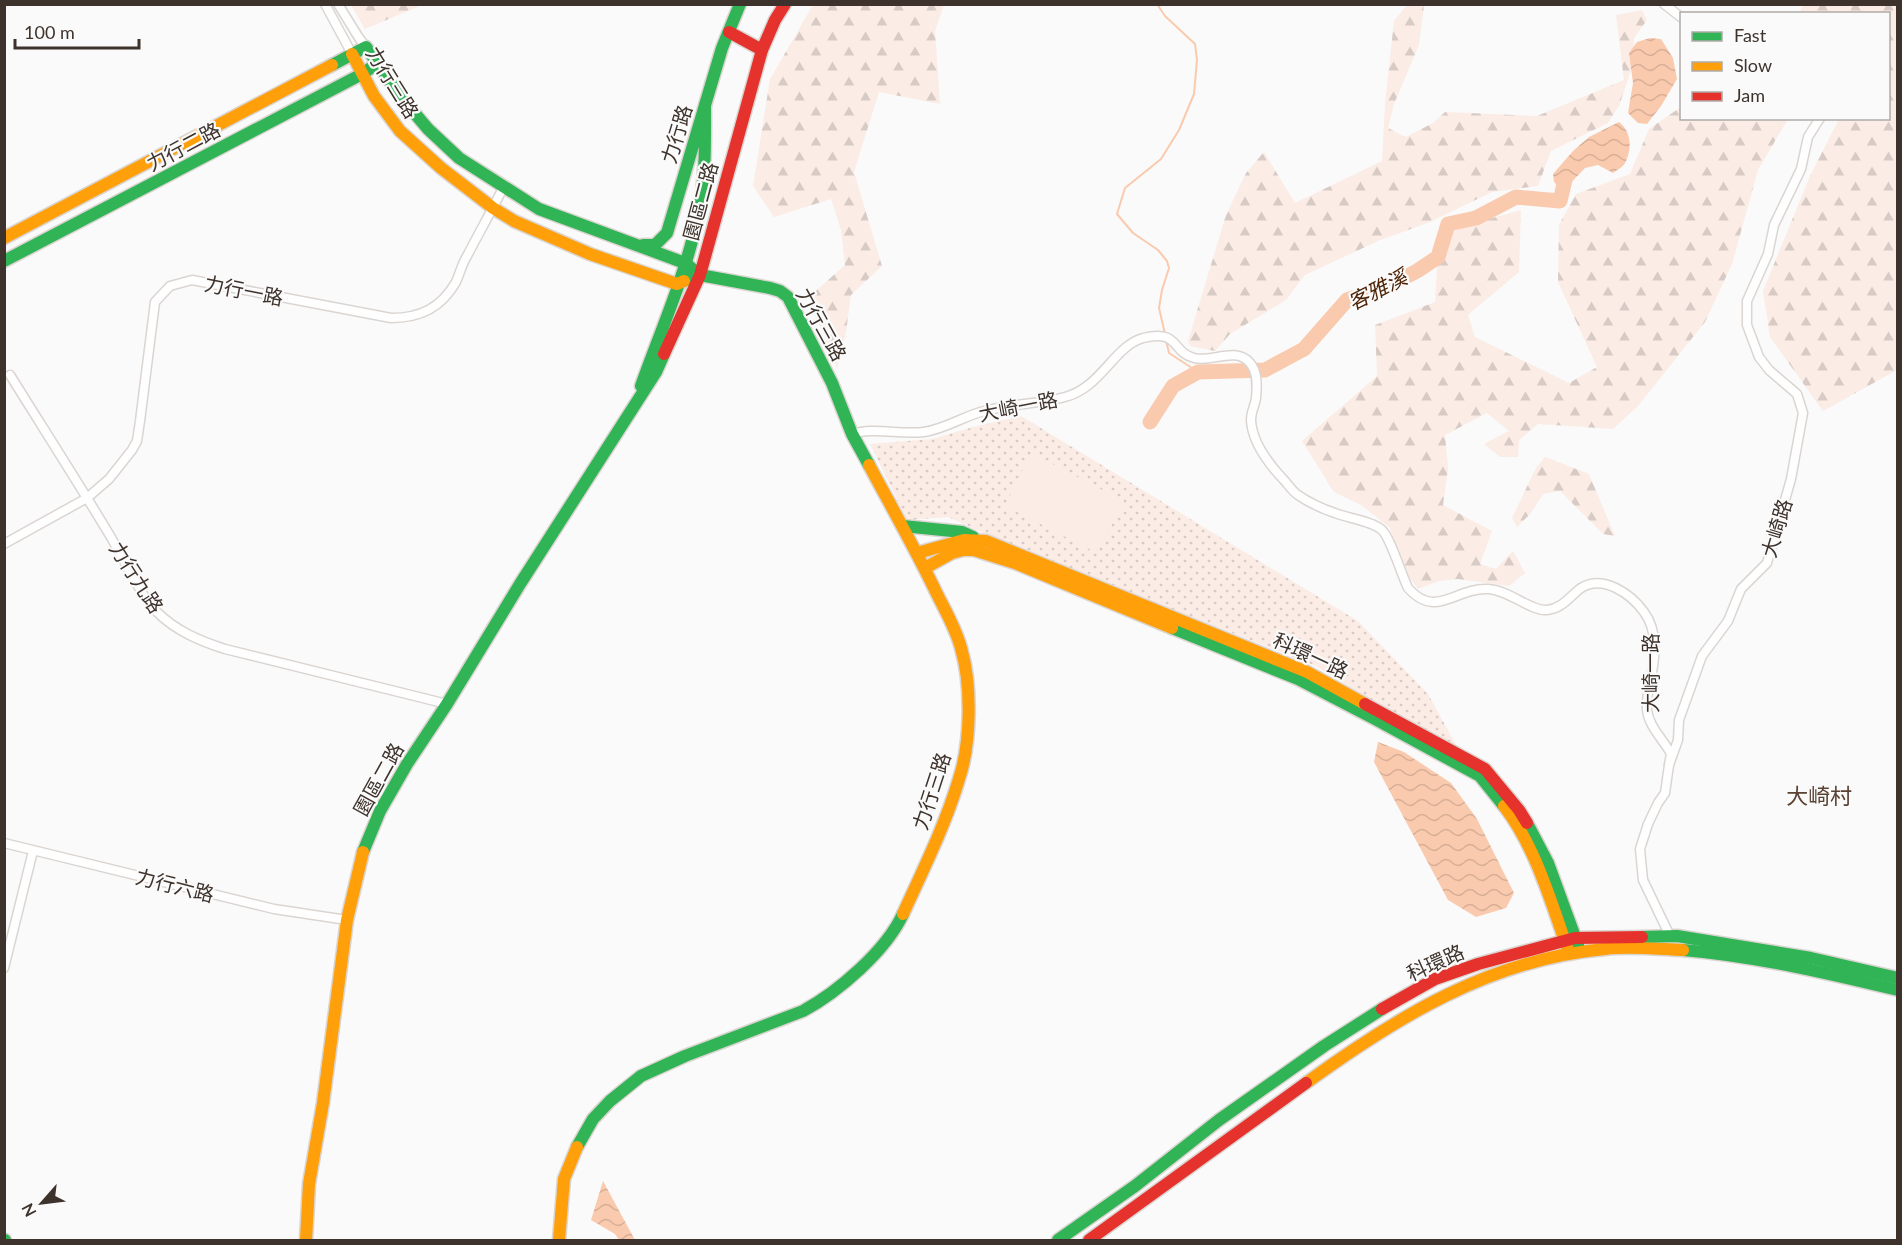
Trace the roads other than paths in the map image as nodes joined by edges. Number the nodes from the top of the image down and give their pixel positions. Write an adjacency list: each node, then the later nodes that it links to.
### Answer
1 (325, 4): 11 (street, 力行三路)
2 (338, 4): 9 (street, 力行三路)
3 (740, 4): 8 (street, 力行路)
4 (775, 4): 10 (street)
5 (785, 4): 10 (street, 園區二路)
6 (1664, 4): 7 (street)
7 (1680, 16)
8 (729, 32): 10 (street); 14 (street, 力行路)
9 (366, 47): 11 (street, 力行二路); 12 (street, 力行三路)
10 (762, 50): 22 (street, 園區二路)
11 (352, 54): 13 (street, 力行三路); 18 (street, 力行二路)
12 (378, 63): 13 (street, 力行二路); 16 (street, 力行三路)
13 (362, 74): 17 (street, 力行三路); 20 (street, 力行二路)
14 (705, 106): 19 (street, 力行路); 21 (street, 園區二路)
15 (1819, 120): 34 (street, 大崎路)
16 (504, 186): 17 (street, 力行一路); 19 (street, 力行三路)
17 (493, 208): 23 (street, 力行三路); 27 (street, 力行一路)
18 (4, 238)
19 (627, 242): 21 (street, 力行三路)
20 (4, 261)
21 (685, 263): 22 (street, 力行三路); 23 (street, 園區二路)
22 (700, 275): 23 (street); 25 (street, 園區二路); 26 (street, 力行三路)
23 (677, 284): 25 (street, 園區二路)
24 (10, 375): 27 (street, 力行九路)
25 (636, 401): 33 (street, 園區二路)
26 (852, 434): 28 (street, 力行三路); 34 (street, 大崎一路)
27 (87, 498): 30 (street, 力行一路); 33 (street, 力行九路)
28 (903, 526): 29 (street); 31 (street, 力行三路)
29 (980, 539): 31 (street, 科環一路); 39 (street, 科環一路)
30 (4, 544)
31 (917, 553): 32 (street, 力行三路)
32 (925, 568): 39 (street, 科環一路); 45 (street, 力行三路)
33 (447, 704): 37 (street, 園區二路)
34 (1669, 765): 38 (street, 大崎路)
35 (4, 843): 36 (street, 力行六路)
36 (33, 850): 37 (street, 力行六路); 41 (street)
37 (347, 920): 44 (street, 園區二路)
38 (1670, 936): 39 (street, 科環路); 42 (street, 科環路)
39 (1570, 939): 40 (street, 科環一路); 46 (street, 科環路)
40 (1575, 953): 43 (street, 科環路); 47 (street, 科環路)
41 (4, 969)
42 (1898, 978)
43 (1898, 990)
44 (305, 1238)
45 (559, 1240)
46 (1058, 1240)
47 (1089, 1240)

